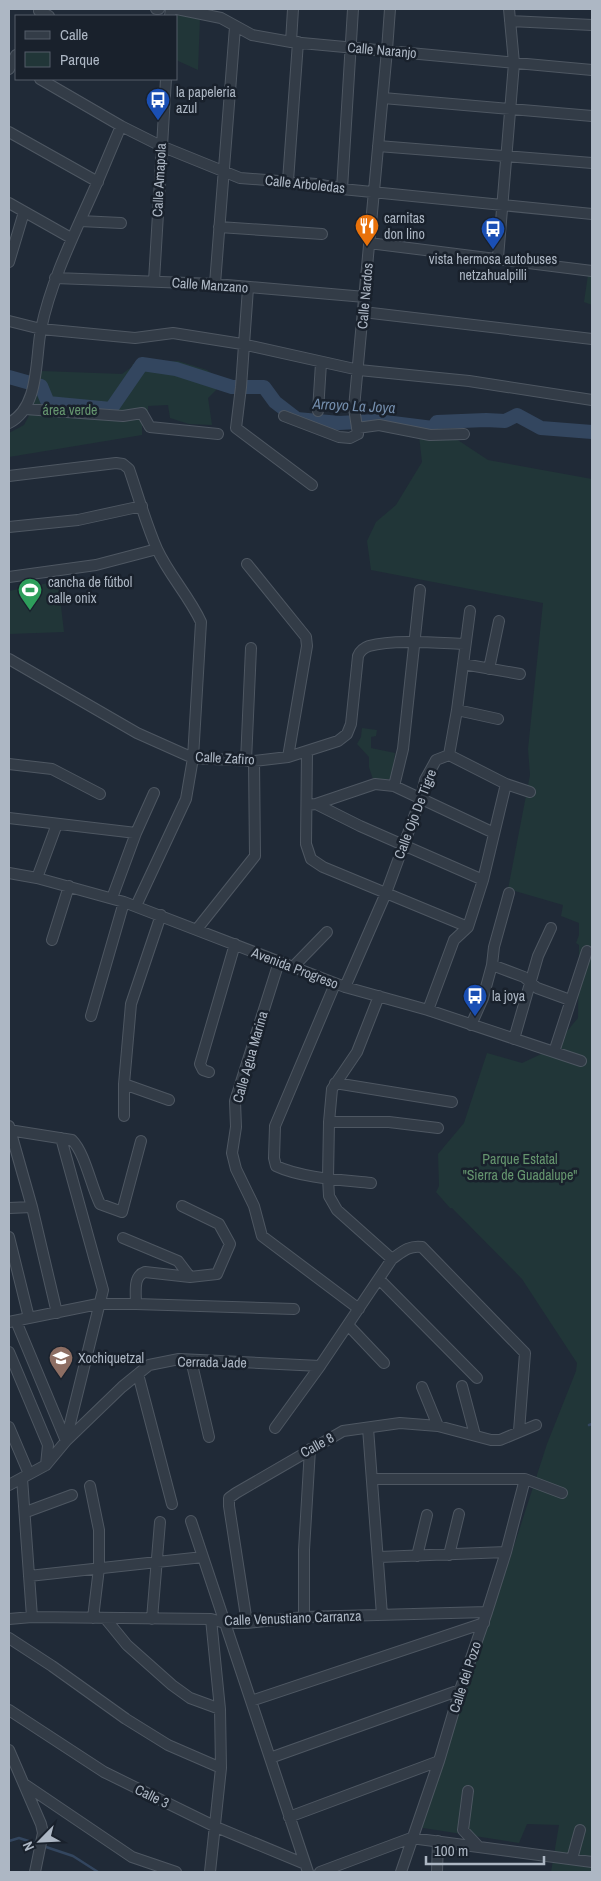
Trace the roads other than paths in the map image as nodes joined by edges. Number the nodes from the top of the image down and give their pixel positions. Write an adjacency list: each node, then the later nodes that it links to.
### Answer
1 (177, 9): 6 (street, Calle Naranjo)
2 (293, 9): 10 (street)
3 (353, 9): 11 (street)
4 (390, 9): 12 (street, Calle Nardos)
5 (509, 9): 7 (street)
6 (222, 14): 9 (street, Calle Naranjo)
7 (510, 21): 8 (street); 13 (street)
8 (592, 25)
9 (235, 26): 10 (street, Calle Naranjo); 26 (street)
10 (294, 42): 11 (street, Calle Naranjo); 28 (street)
11 (351, 47): 12 (street, Calle Naranjo); 29 (street)
12 (388, 50): 13 (street, Calle Naranjo); 17 (street, Calle Nardos)
13 (514, 63): 14 (street, Calle Naranjo); 18 (street)
14 (592, 70)
15 (42, 80): 20 (street, Calle Arboledas)
16 (166, 80): 22 (street, Calle Amapola)
17 (383, 98): 18 (street); 23 (street, Calle Nardos)
18 (510, 109): 19 (street); 24 (street)
19 (592, 116)
20 (121, 126): 22 (street, Calle Arboledas); 27 (street)
21 (9, 132): 27 (street)
22 (161, 146): 26 (street, Calle Arboledas); 45 (street, Calle Amapola)
23 (378, 146): 24 (street); 30 (street, Calle Nardos)
24 (507, 156): 25 (street); 32 (street)
25 (592, 163)
26 (223, 171): 28 (street, Calle Arboledas); 37 (street)
27 (98, 182): 35 (street)
28 (288, 182): 29 (street, Calle Arboledas)
29 (342, 188): 30 (street, Calle Arboledas)
30 (374, 192): 32 (street, Calle Arboledas); 40 (street, Calle Nardos)
31 (9, 203): 33 (street)
32 (502, 204): 34 (street, Calle Arboledas); 41 (street)
33 (24, 212): 39 (street); 42 (street)
34 (592, 214)
35 (80, 221): 36 (street); 39 (street)
36 (121, 223)
37 (219, 227): 38 (street); 46 (street)
38 (322, 234)
39 (71, 238): 44 (street)
40 (369, 243): 41 (street); 48 (street, Calle Nardos)
41 (498, 258): 43 (street)
42 (9, 262)
43 (592, 270)
44 (55, 278): 45 (street, Calle Manzano); 51 (street)
45 (154, 281): 46 (street, Calle Manzano)
46 (214, 284): 47 (street, Calle Manzano)
47 (248, 288): 48 (street, Calle Manzano); 53 (street)
48 (365, 297): 49 (street, Calle Nardos)
49 (364, 312): 52 (street); 55 (street, Calle Nardos)
50 (9, 321): 51 (street)
51 (41, 329): 53 (street); 57 (street)
52 (592, 338)
53 (242, 344): 54 (street); 65 (street)
54 (321, 363): 55 (street); 58 (street)
55 (359, 370): 56 (street); 61 (street, Calle Nardos)
56 (592, 400)
57 (25, 409): 60 (street); 62 (street)
58 (318, 411)
59 (284, 416): 61 (street)
60 (9, 423)
61 (357, 425): 63 (street)
62 (218, 434)
63 (464, 434)
64 (9, 476): 66 (street)
65 (312, 484)
66 (142, 506): 67 (street); 68 (street)
67 (9, 527)
68 (157, 549): 70 (street); 86 (street)
69 (247, 564): 85 (street)
70 (9, 577)
71 (420, 590): 74 (street)
72 (470, 611): 75 (street, Calle Ojo De Tigre)
73 (499, 621): 79 (street)
74 (415, 642): 75 (street); 83 (street, Calle Zafiro); 90 (street)
75 (465, 644): 78 (street, Calle Ojo De Tigre)
76 (250, 648): 87 (street)
77 (9, 659): 86 (street, Calle Zafiro)
78 (463, 664): 79 (street); 81 (street, Calle Ojo De Tigre)
79 (489, 669): 80 (street)
80 (520, 674)
81 (457, 710): 82 (street); 84 (street, Calle Ojo De Tigre)
82 (498, 719)
83 (307, 751): 85 (street, Calle Zafiro); 95 (street)
84 (449, 755): 89 (street); 94 (street, Calle Ojo De Tigre)
85 (288, 757): 87 (street, Calle Zafiro)
86 (193, 758): 87 (street, Calle Zafiro); 109 (street)
87 (250, 762): 113 (street)
88 (11, 764): 93 (street)
89 (506, 784): 91 (street); 99 (street)
90 (394, 786): 94 (street); 95 (street)
91 (530, 792)
92 (154, 793): 98 (street)
93 (100, 794)
94 (422, 798): 99 (street); 100 (street, Calle Ojo De Tigre)
95 (311, 804): 100 (street); 105 (street)
96 (9, 818): 97 (street)
97 (57, 824): 98 (street); 102 (street)
98 (136, 833): 107 (street)
99 (494, 833): 103 (street)
100 (403, 846): 103 (street); 105 (street, Calle Ojo De Tigre)
101 (9, 873): 102 (street, Avenida Progreso)
102 (37, 878): 104 (street, Avenida Progreso)
103 (483, 880): 111 (street)
104 (69, 886): 107 (street, Avenida Progreso); 115 (street)
105 (386, 893): 111 (street); 123 (street, Calle Ojo De Tigre)
106 (508, 893): 119 (street)
107 (112, 898): 108 (street, Avenida Progreso)
108 (124, 902): 109 (street, Avenida Progreso); 127 (street)
109 (136, 906): 110 (street, Avenida Progreso)
110 (160, 915): 113 (street, Avenida Progreso); 134 (street)
111 (468, 927): 126 (street)
112 (551, 928): 121 (street)
113 (197, 929): 116 (street, Avenida Progreso)
114 (327, 932): 120 (street)
115 (52, 940)
116 (235, 944): 118 (street, Avenida Progreso); 132 (street)
117 (587, 951): 125 (street)
118 (279, 962): 120 (street, Avenida Progreso); 160 (street, Calle Agua Marina)
119 (492, 965): 121 (street); 128 (street)
120 (293, 967): 122 (street, Avenida Progreso)
121 (531, 982): 125 (street); 129 (street)
122 (335, 984): 123 (street, Avenida Progreso); 144 (street)
123 (345, 988): 124 (street, Avenida Progreso)
124 (378, 996): 126 (street, Avenida Progreso); 133 (street)
125 (570, 1000): 130 (street)
126 (428, 1010): 128 (street, Avenida Progreso)
127 (91, 1016)
128 (471, 1025): 129 (street, Avenida Progreso)
129 (514, 1039): 130 (street, Avenida Progreso)
130 (554, 1052): 131 (street, Avenida Progreso)
131 (581, 1061)
132 (209, 1072)
133 (335, 1083): 136 (street); 138 (street)
134 (124, 1084): 135 (street); 137 (street)
135 (169, 1100)
136 (452, 1102)
137 (124, 1116)
138 (329, 1122): 140 (street); 144 (street)
139 (9, 1126): 141 (street)
140 (438, 1128)
141 (9, 1130): 142 (street); 147 (street)
142 (61, 1138): 143 (street); 157 (street)
143 (141, 1141)
144 (328, 1178): 145 (street); 152 (street)
145 (371, 1183)
146 (182, 1206): 154 (street)
147 (32, 1207): 148 (street); 161 (street)
148 (9, 1208)
149 (9, 1237): 156 (street)
150 (123, 1238): 151 (street)
151 (166, 1256): 153 (street); 154 (street)
152 (392, 1259): 155 (street); 178 (street)
153 (162, 1274): 154 (street); 158 (street)
154 (190, 1276)
155 (379, 1279): 160 (street); 170 (street)
156 (14, 1282): 162 (street)
157 (98, 1304): 158 (street); 161 (street); 181 (street)
158 (136, 1304): 159 (street)
159 (294, 1309)
160 (359, 1309): 164 (street)
161 (57, 1313): 162 (street)
162 (29, 1318): 163 (street)
163 (13, 1321): 181 (street)
164 (348, 1325): 167 (street); 168 (street)
165 (9, 1352): 183 (street)
166 (191, 1360): 168 (street, Cerrada Jade); 169 (street, Cerrada Jade); 180 (street)
167 (384, 1363)
168 (320, 1366): 176 (street)
169 (138, 1374): 181 (street, Cerrada Jade); 191 (street)
170 (477, 1378)
171 (462, 1386): 179 (street)
172 (422, 1387): 174 (street)
173 (536, 1425): 178 (street, Calle 8)
174 (438, 1426): 177 (street, Calle 8); 179 (street, Calle 8)
175 (9, 1427): 184 (street)
176 (276, 1428)
177 (368, 1428): 182 (street, Calle 8); 185 (street)
178 (519, 1431): 179 (street, Calle 8)
179 (475, 1436)
180 (209, 1437)
181 (66, 1442): 183 (street, Cerrada Jade)
182 (310, 1448): 210 (street); 214 (street, Calle 8)
183 (46, 1465): 184 (street)
184 (26, 1476): 187 (street); 192 (street)
185 (373, 1479): 186 (street); 201 (street)
186 (525, 1479): 189 (street); 197 (street, Calle del Pozo)
187 (9, 1486)
188 (90, 1486): 203 (street)
189 (562, 1493)
190 (72, 1495): 192 (street)
191 (172, 1504)
192 (26, 1512): 204 (street)
193 (459, 1514): 198 (street)
194 (427, 1515): 199 (street)
195 (190, 1521): 200 (street)
196 (160, 1522): 202 (street)
197 (506, 1552): 198 (street); 205 (street, Calle del Pozo)
198 (449, 1555): 199 (street)
199 (417, 1556): 201 (street)
200 (202, 1557): 202 (street); 215 (street)
201 (379, 1557): 206 (street)
202 (157, 1562): 203 (street); 212 (street)
203 (100, 1568): 204 (street); 208 (street)
204 (29, 1576): 207 (street)
205 (487, 1612): 206 (street, Calle Venustiano Carranza); 216 (street, Calle del Pozo)
206 (382, 1615): 210 (street, Calle Venustiano Carranza)
207 (32, 1617): 208 (street, Calle Venustiano Carranza); 211 (street, Calle Venustiano Carranza)
208 (93, 1618): 209 (street, Calle Venustiano Carranza)
209 (105, 1618): 212 (street, Calle Venustiano Carranza); 220 (street)
210 (304, 1618): 214 (street, Calle Venustiano Carranza)
211 (9, 1619)
212 (152, 1619): 213 (street, Calle Venustiano Carranza)
213 (211, 1619): 215 (street, Calle Venustiano Carranza); 220 (street)
214 (246, 1622): 215 (street, Calle Venustiano Carranza)
215 (225, 1623): 219 (street)
216 (484, 1623): 218 (street, Calle del Pozo); 219 (street)
217 (9, 1638): 225 (street)
218 (460, 1690): 223 (street); 224 (street, Calle del Pozo)
219 (251, 1701): 223 (street)
220 (220, 1709): 225 (street)
221 (9, 1710): 229 (street, Calle 3)
222 (9, 1750): 226 (street)
223 (270, 1758): 228 (street)
224 (439, 1761): 228 (street); 231 (street, Calle del Pozo)
225 (221, 1768): 229 (street)
226 (24, 1784): 237 (street); 238 (street)
227 (468, 1791): 233 (street)
228 (289, 1817): 236 (street)
229 (216, 1827): 236 (street, Calle 3); 239 (street)
230 (580, 1830): 234 (street)
231 (411, 1838): 232 (street); 240 (street); 241 (street, Calle del Pozo)
232 (438, 1841): 233 (street); 242 (street)
233 (478, 1846): 234 (street)
234 (572, 1860): 235 (street)
235 (592, 1862)
236 (306, 1868)
237 (35, 1872)
238 (176, 1872)
239 (210, 1872)
240 (320, 1872)
241 (401, 1872)
242 (437, 1872)

